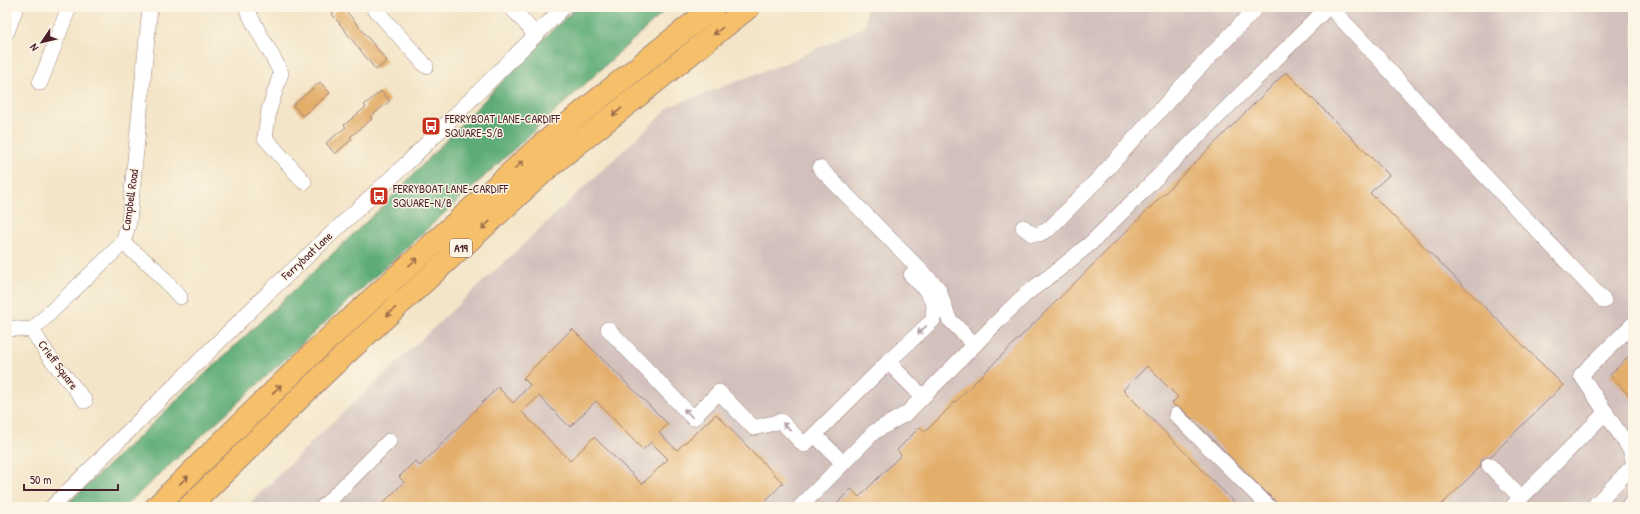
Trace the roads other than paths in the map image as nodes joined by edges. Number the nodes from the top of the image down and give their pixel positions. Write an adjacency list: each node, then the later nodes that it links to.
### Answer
1 (16, 7): 12 (street)
2 (69, 7): 15 (street)
3 (150, 7): 20 (street, Campbell Road)
4 (246, 7): 17 (street)
5 (373, 7): 14 (street)
6 (511, 7): 13 (street)
7 (564, 7): 13 (street, Ferryboat Lane)
8 (714, 7): 41 (highway, A19, one-way to 8)
9 (749, 7): 42 (highway, A19, one-way to 42)
10 (1256, 7): 19 (street)
11 (1329, 7): 22 (street); 27 (street)
12 (7, 32)
13 (536, 35): 40 (street, Ferryboat Lane)
14 (426, 66)
15 (40, 83)
16 (820, 168): 27 (street)
17 (304, 182)
18 (834, 196): 28 (street, one-way to 28)
19 (1023, 227)
20 (123, 243): 21 (street); 26 (street, Campbell Road)
21 (180, 297)
22 (1604, 301)
23 (1633, 324): 31 (street)
24 (7, 328): 26 (street)
25 (608, 329): 33 (street, one-way to 25)
26 (32, 330): 30 (street, Crieff Square)
27 (975, 345): 29 (street)
28 (888, 362): 29 (street); 33 (street)
29 (923, 397): 35 (street)
30 (84, 401)
31 (1606, 412): 37 (street); 39 (street)
32 (1176, 415): 45 (street)
33 (815, 435): 35 (street)
34 (389, 441): 43 (street)
35 (843, 464): 44 (street)
36 (1489, 466): 39 (street)
37 (1632, 469): 46 (street)
38 (1633, 500): 47 (street)
39 (1516, 502)
40 (52, 507)
41 (156, 507)
42 (189, 507)
43 (323, 507)
44 (800, 507)
45 (1269, 507)
46 (1593, 507)
47 (1628, 507)

